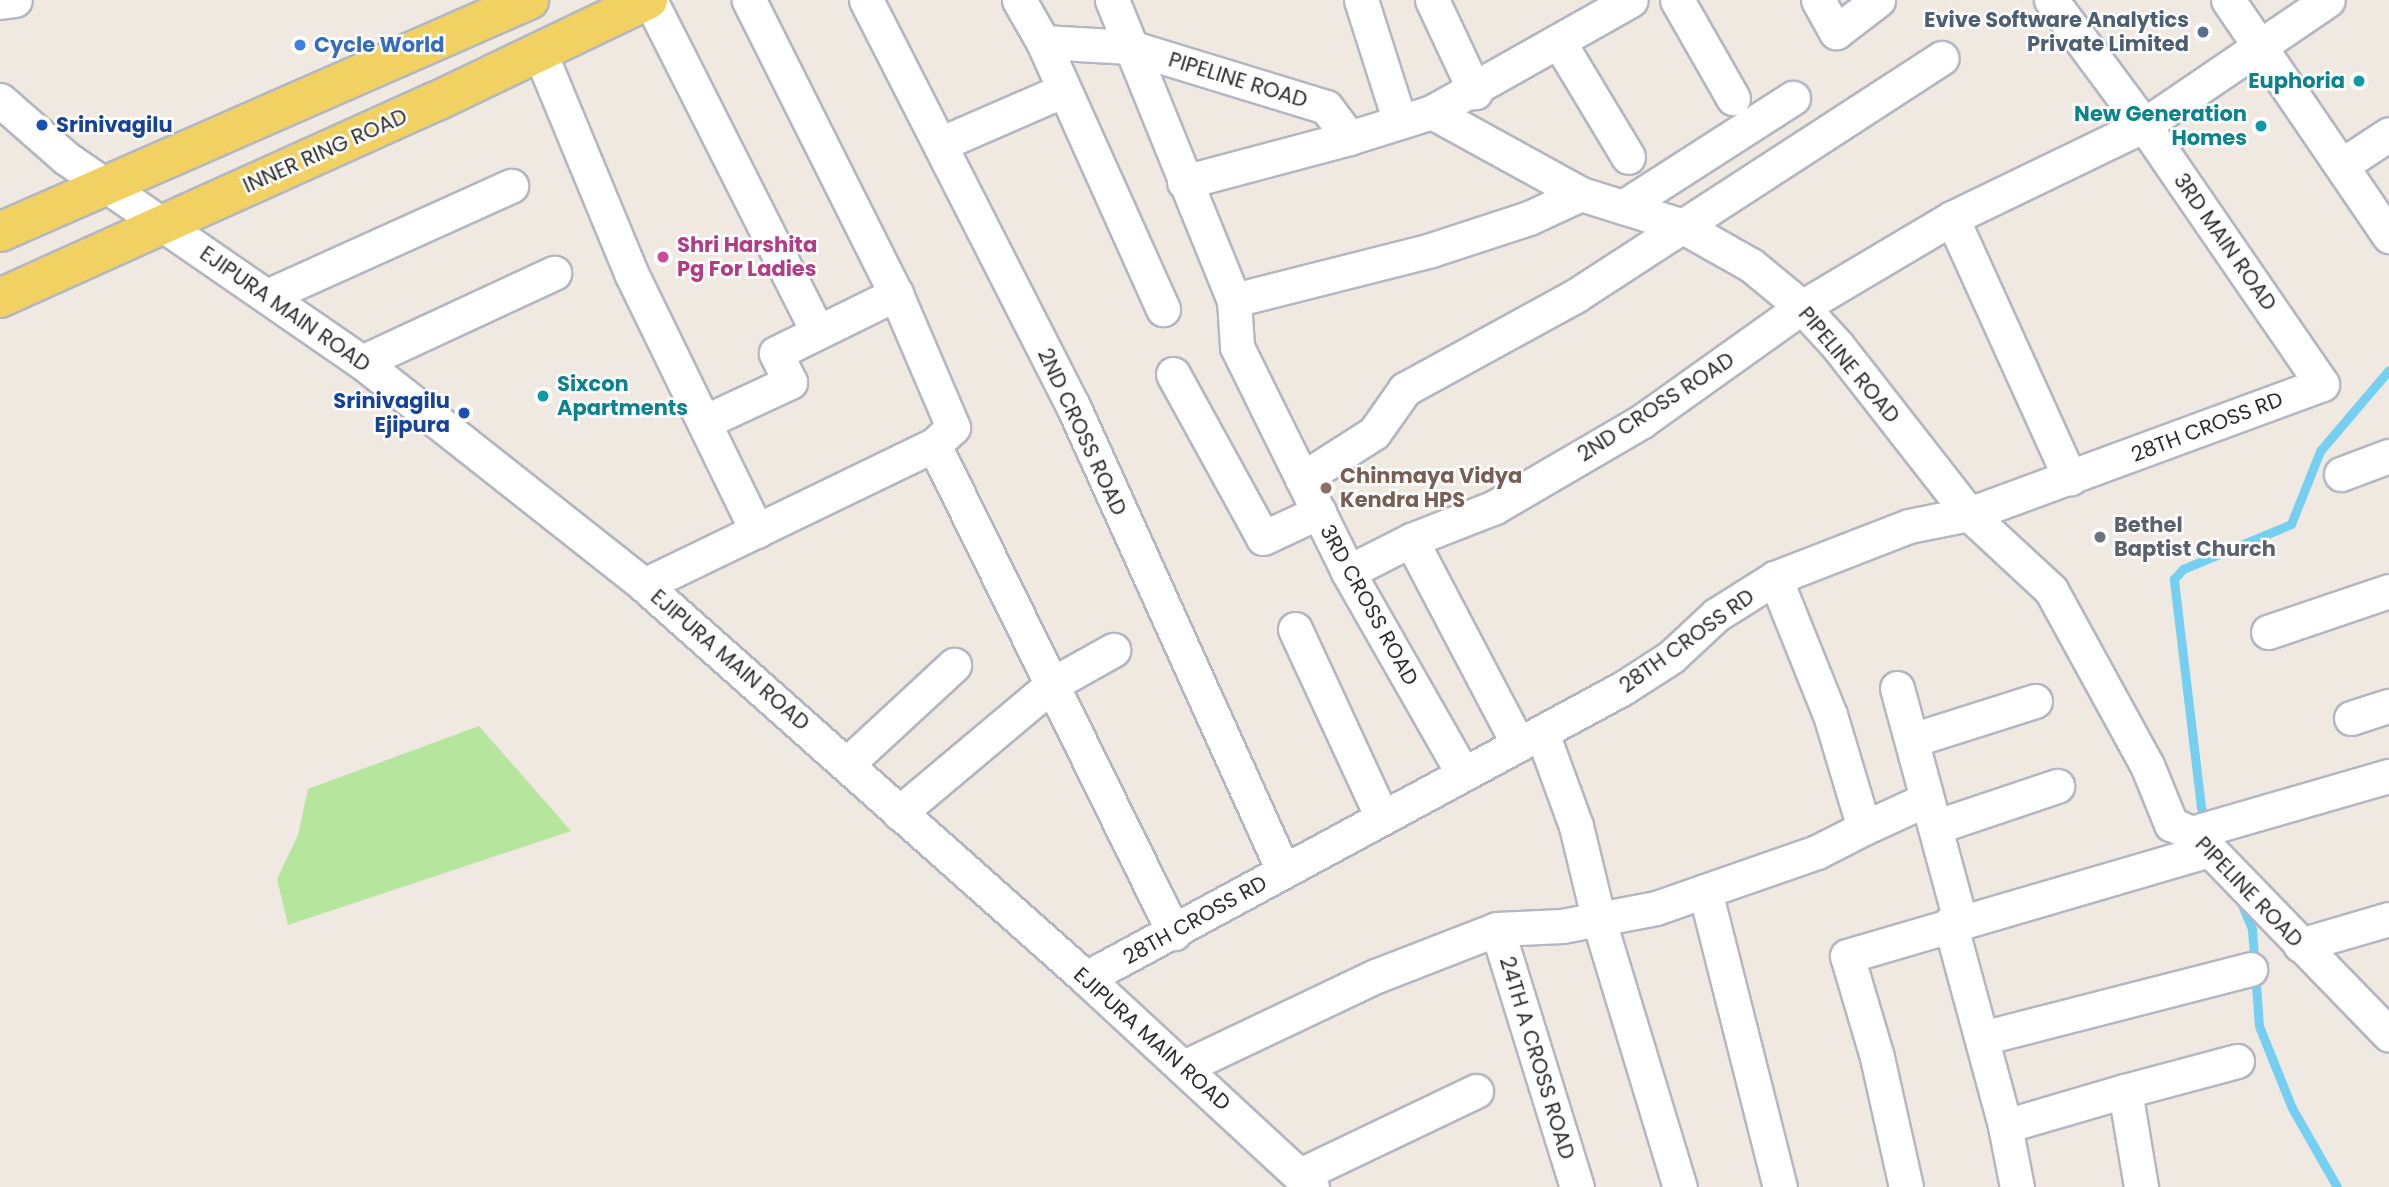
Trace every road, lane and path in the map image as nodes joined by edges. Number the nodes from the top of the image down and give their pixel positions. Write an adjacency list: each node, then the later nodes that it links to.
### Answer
1 (15, 0): 17 (street)
2 (529, 0): 39 (main road)
3 (649, 0): 23 (main road, INNER RING ROAD); 55 (street)
4 (749, 0): 49 (street)
5 (866, 0): 35 (street, 2ND CROSS ROAD)
6 (1019, 0): 19 (street)
7 (1112, 0): 22 (street, 3RD CROSS ROAD)
8 (1361, 0): 31 (street)
9 (1432, 0): 26 (street)
10 (1631, 0): 18 (street)
11 (1677, 0): 27 (street)
12 (1818, 0): 13 (street)
13 (1878, 0)
14 (2051, 0): 32 (street, 3RD MAIN ROAD)
15 (2228, 0): 21 (street)
16 (2328, 0): 21 (street, 2ND CROSS ROAD)
17 (0, 2)
18 (1597, 9): 20 (street)
19 (1042, 42): 22 (street, PIPELINE ROAD); 25 (street)
20 (1559, 42): 26 (street); 36 (street)
21 (2261, 45): 32 (street, 2ND CROSS ROAD); 37 (street)
22 (1129, 47): 34 (street, PIPELINE ROAD); 38 (street, 3RD CROSS ROAD)
23 (540, 53): 44 (main road, INNER RING ROAD); 59 (street)
24 (1941, 58): 45 (street)
25 (1064, 90): 35 (street); 54 (street)
26 (1475, 92): 30 (street)
27 (1733, 98)
28 (1793, 98): 42 (street)
29 (0, 100): 39 (street, EJIPURA MAIN ROAD)
30 (1432, 112): 31 (street); 41 (street, PIPELINE ROAD)
31 (1400, 122): 34 (street)
32 (2144, 125): 43 (street, 2ND CROSS ROAD); 58 (street, 3RD MAIN ROAD)
33 (2389, 134): 37 (street)
34 (1349, 138): 38 (street)
35 (940, 144): 93 (street, 2ND CROSS ROAD)
36 (1628, 157)
37 (2342, 165): 47 (street)
38 (1184, 182): 52 (street, 3RD CROSS ROAD)
39 (106, 186): 44 (street, EJIPURA MAIN ROAD); 46 (main road)
40 (511, 186): 50 (street)
41 (1581, 194): 42 (street, PIPELINE ROAD); 52 (street)
42 (1623, 207): 45 (street, PIPELINE ROAD)
43 (1952, 218): 53 (street, 2ND CROSS ROAD); 63 (street)
44 (164, 223): 50 (street, EJIPURA MAIN ROAD); 51 (main road, INNER RING ROAD)
45 (1680, 225): 53 (street, PIPELINE ROAD); 64 (street)
46 (0, 232)
47 (2389, 236)
48 (554, 273): 56 (street)
49 (896, 294): 55 (street); 60 (street)
50 (267, 296): 56 (street, EJIPURA MAIN ROAD)
51 (0, 298)
52 (1234, 300): 64 (street, 3RD CROSS ROAD)
53 (1802, 307): 66 (street, PIPELINE ROAD); 68 (street, 2ND CROSS ROAD)
54 (1163, 310)
55 (817, 331): 59 (street)
56 (362, 362): 71 (street, EJIPURA MAIN ROAD)
57 (1173, 374): 65 (street)
58 (2322, 384): 63 (street, 28TH CROSS RD)
59 (704, 422): 67 (street)
60 (934, 445): 67 (street); 77 (street)
61 (2389, 456): 62 (street)
62 (2341, 474)
63 (2070, 478): 66 (street, 28TH CROSS RD)
64 (1302, 479): 65 (street, 3RD CROSS ROAD)
65 (1319, 512): 69 (street, 3RD CROSS ROAD)
66 (1969, 514): 70 (street, 28TH CROSS RD); 92 (street, PIPELINE ROAD)
67 (757, 531): 71 (street)
68 (1411, 540): 69 (street, 2ND CROSS ROAD); 82 (street)
69 (1348, 572): 85 (street, 3RD CROSS ROAD)
70 (1775, 579): 82 (street, 28TH CROSS RD); 91 (street)
71 (644, 585): 84 (street, EJIPURA MAIN ROAD)
72 (2389, 591): 74 (street)
73 (1295, 629): 90 (street)
74 (2268, 632)
75 (1113, 650): 77 (street)
76 (954, 665): 84 (street)
77 (1054, 683): 88 (street); 99 (street)
78 (1897, 688): 83 (street)
79 (2035, 701): 83 (street)
80 (2389, 706): 81 (street)
81 (2351, 718)
82 (1530, 739): 85 (street, 28TH CROSS RD); 96 (street)
83 (1912, 740): 89 (street)
84 (846, 764): 88 (street, EJIPURA MAIN ROAD)
85 (1462, 772): 90 (street, 28TH CROSS RD)
86 (2389, 776): 92 (street)
87 (2057, 786): 89 (street)
88 (900, 813): 102 (street, EJIPURA MAIN ROAD)
89 (1931, 813): 91 (street); 97 (street)
90 (1382, 817): 93 (street, 28TH CROSS RD)
91 (1864, 828): 94 (street)
92 (2201, 841): 97 (street); 100 (street, PIPELINE ROAD)
93 (1283, 870): 99 (street, 28TH CROSS RD)
94 (1705, 891): 96 (street); 113 (street)
95 (2389, 919): 100 (street)
96 (1599, 920): 98 (street); 112 (street)
97 (1955, 921): 104 (street); 114 (street)
98 (1497, 929): 106 (street); 111 (street, 24TH A CROSS ROAD)
99 (1174, 933): 102 (street, 28TH CROSS RD)
100 (2300, 945): 103 (street, PIPELINE ROAD)
101 (2250, 970): 104 (street)
102 (1086, 978): 106 (street, EJIPURA MAIN ROAD)
103 (2389, 1035)
104 (1982, 1038): 109 (street)
105 (2237, 1061): 108 (street)
106 (1184, 1067): 110 (street, EJIPURA MAIN ROAD)
107 (1476, 1091): 110 (street)
108 (2125, 1091): 109 (street); 116 (street)
109 (2005, 1126): 115 (street)
110 (1306, 1181)
111 (1577, 1187)
112 (1680, 1187)
113 (1780, 1187)
114 (1906, 1187)
115 (2017, 1187)
116 (2141, 1187)

